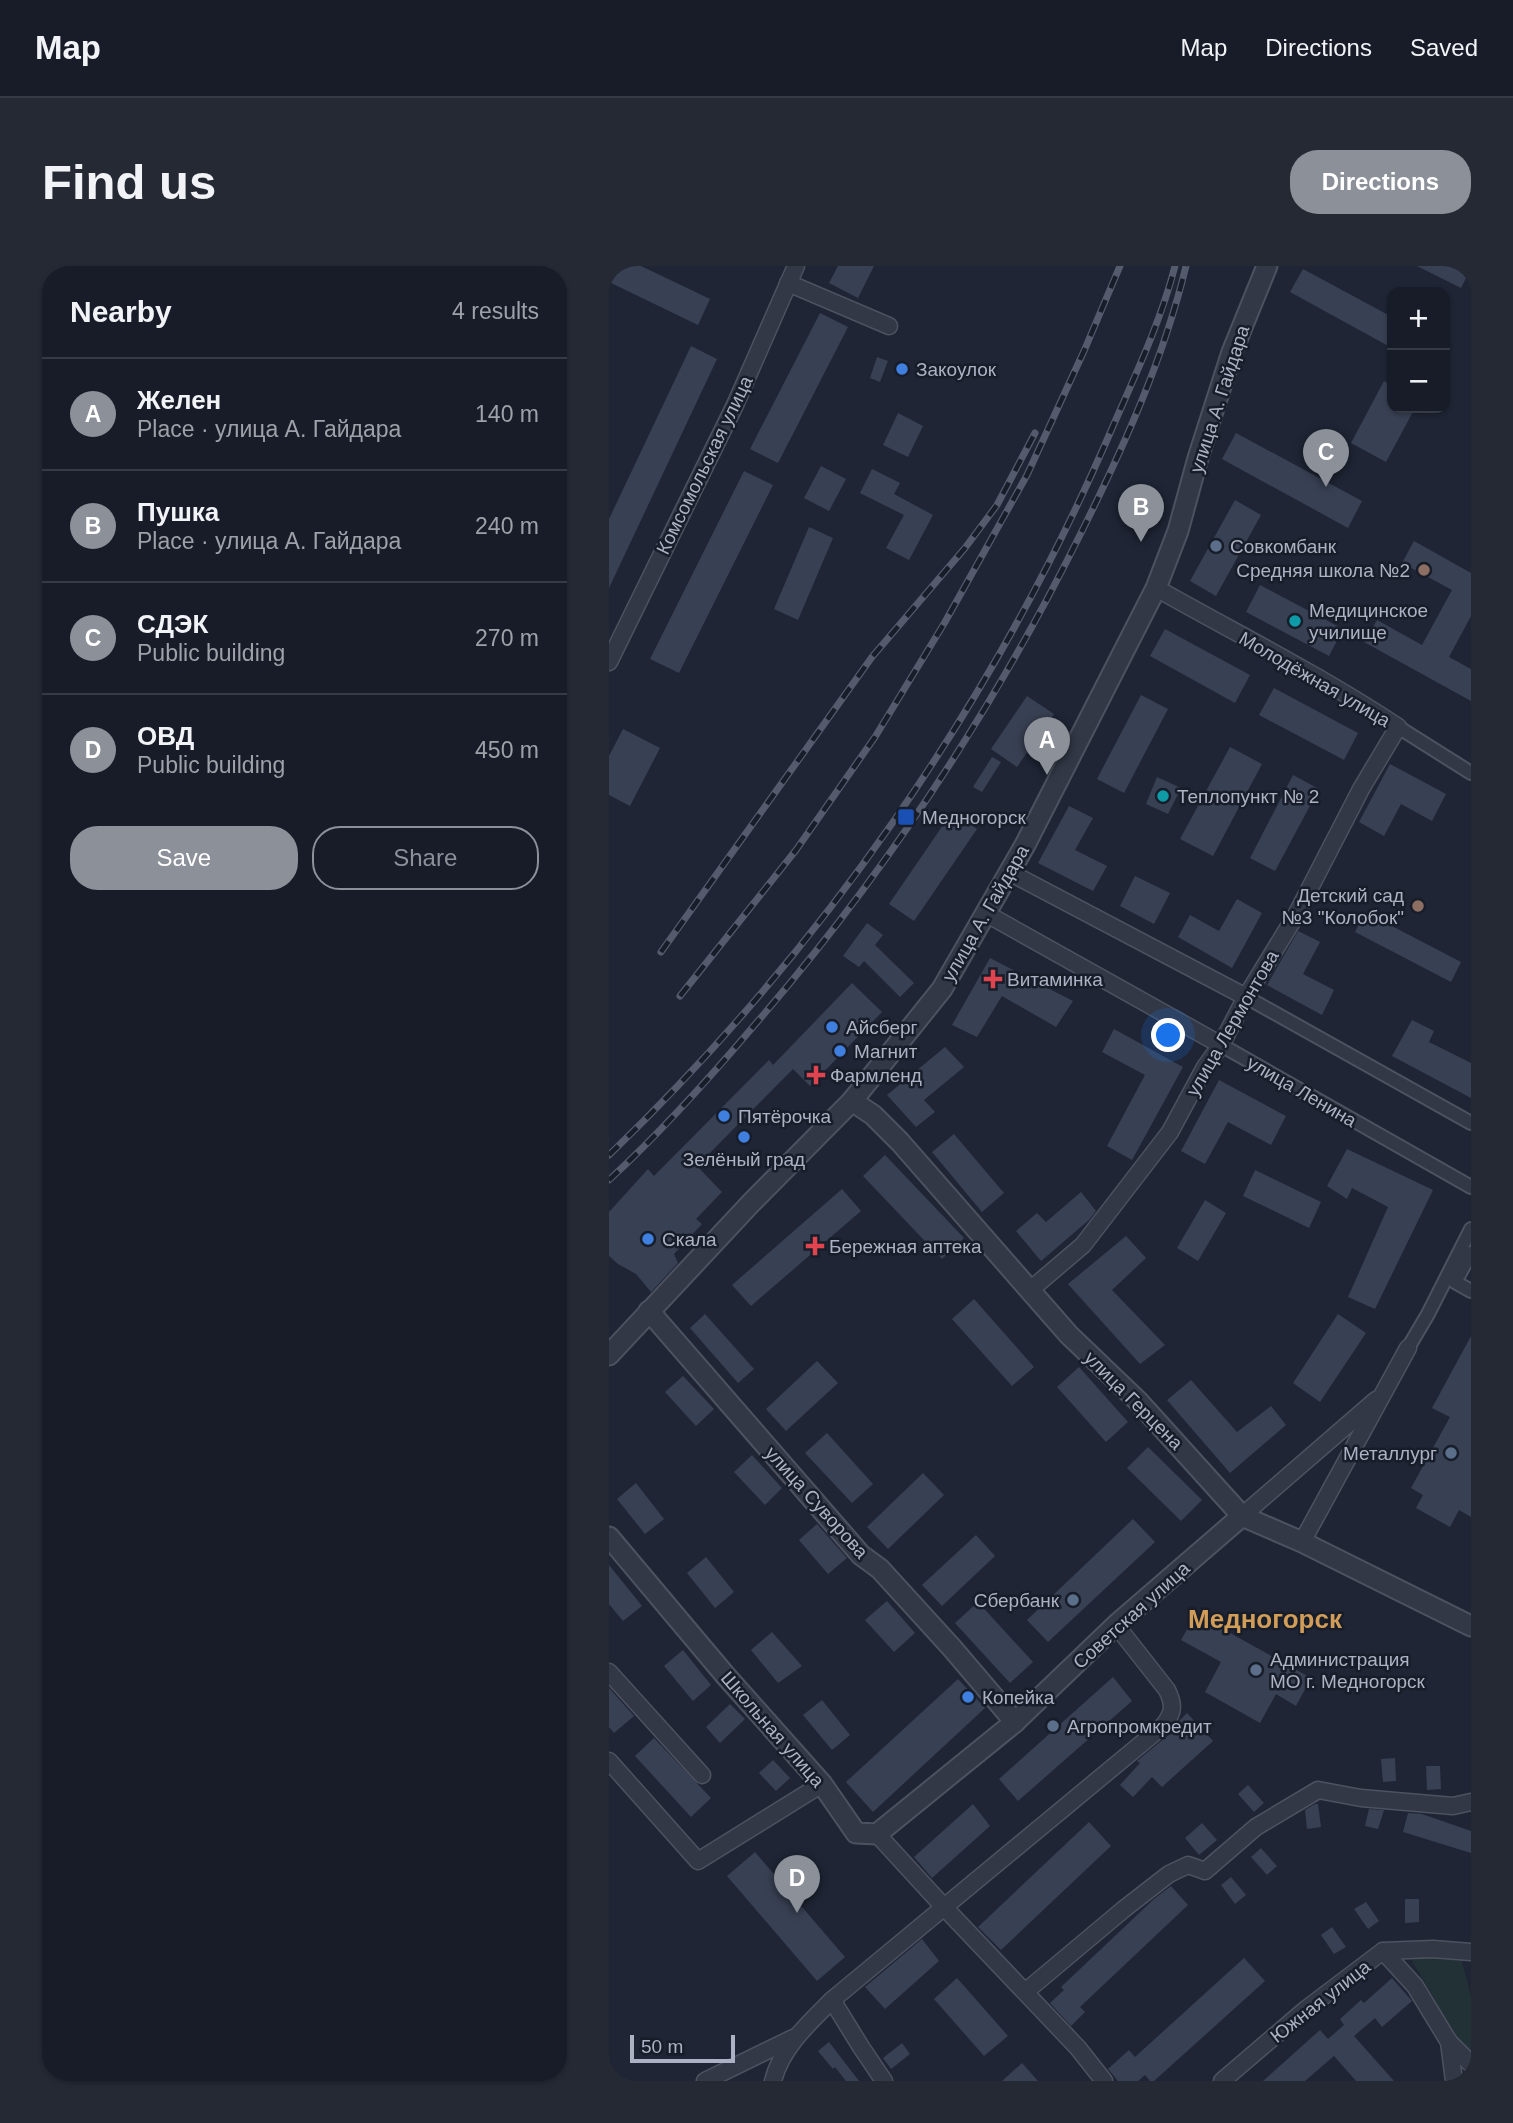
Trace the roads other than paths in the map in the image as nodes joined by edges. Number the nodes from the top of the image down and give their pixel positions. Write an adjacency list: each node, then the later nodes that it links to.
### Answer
1 (1267, 266): 4 (street, улица А. Гайдара)
2 (790, 271): 3 (street); 5 (street, Комсомольская улица)
3 (889, 326)
4 (1156, 588): 6 (street, Молодёжная улица); 8 (street, улица А. Гайдара)
5 (609, 662)
6 (1398, 727): 7 (street, Молодёжная улица); 10 (street, улица Лермонтова)
7 (1471, 773)
8 (1009, 872): 9 (street, улица А. Гайдара); 10 (street)
9 (985, 913): 11 (street, улица Ленина); 12 (street, улица А. Гайдара)
10 (1246, 997): 11 (street, улица Лермонтова); 13 (street)
11 (1221, 1045): 14 (street, улица Ленина); 17 (street, улица Лермонтова)
12 (852, 1101): 17 (street, улица Герцена); 19 (street, улица А. Гайдара)
13 (1471, 1123)
14 (1471, 1187)
15 (1471, 1229): 20 (street, Советская улица)
16 (1471, 1253): 18 (street)
17 (1029, 1291): 23 (street, улица Герцена)
18 (1471, 1291)
19 (649, 1311): 21 (street, улица А. Гайдара); 29 (street, улица Суворова)
20 (1408, 1348): 22 (street, Советская улица)
21 (609, 1355)
22 (1383, 1394): 23 (street, Советская улица); 25 (street, Советская улица)
23 (1242, 1516): 25 (street, улица Герцена); 26 (street, Советская улица)
24 (609, 1537): 32 (street, Школьная улица)
25 (1302, 1542): 27 (street, улица Герцена)
26 (1116, 1625): 29 (street, Советская улица); 35 (street)
27 (1471, 1626)
28 (609, 1672): 31 (street)
29 (1015, 1722): 34 (street, Советская улица)
30 (609, 1760): 32 (street)
31 (702, 1775)
32 (822, 1784): 34 (street, Школьная улица)
33 (1471, 1802): 38 (street)
34 (877, 1834): 35 (street, Школьная улица)
35 (943, 1906): 38 (street, Школьная улица); 39 (street)
36 (1383, 1951): 37 (street, Южная улица); 41 (street); 47 (street, Южная улица)
37 (1471, 1952)
38 (1025, 1992): 46 (street, Школьная улица)
39 (832, 2000): 40 (street); 45 (street)
40 (799, 2035): 43 (street); 44 (street)
41 (1449, 2042): 42 (street); 48 (street)
42 (1471, 2064)
43 (705, 2081)
44 (773, 2081)
45 (884, 2081)
46 (1104, 2081)
47 (1222, 2081)
48 (1454, 2081)

